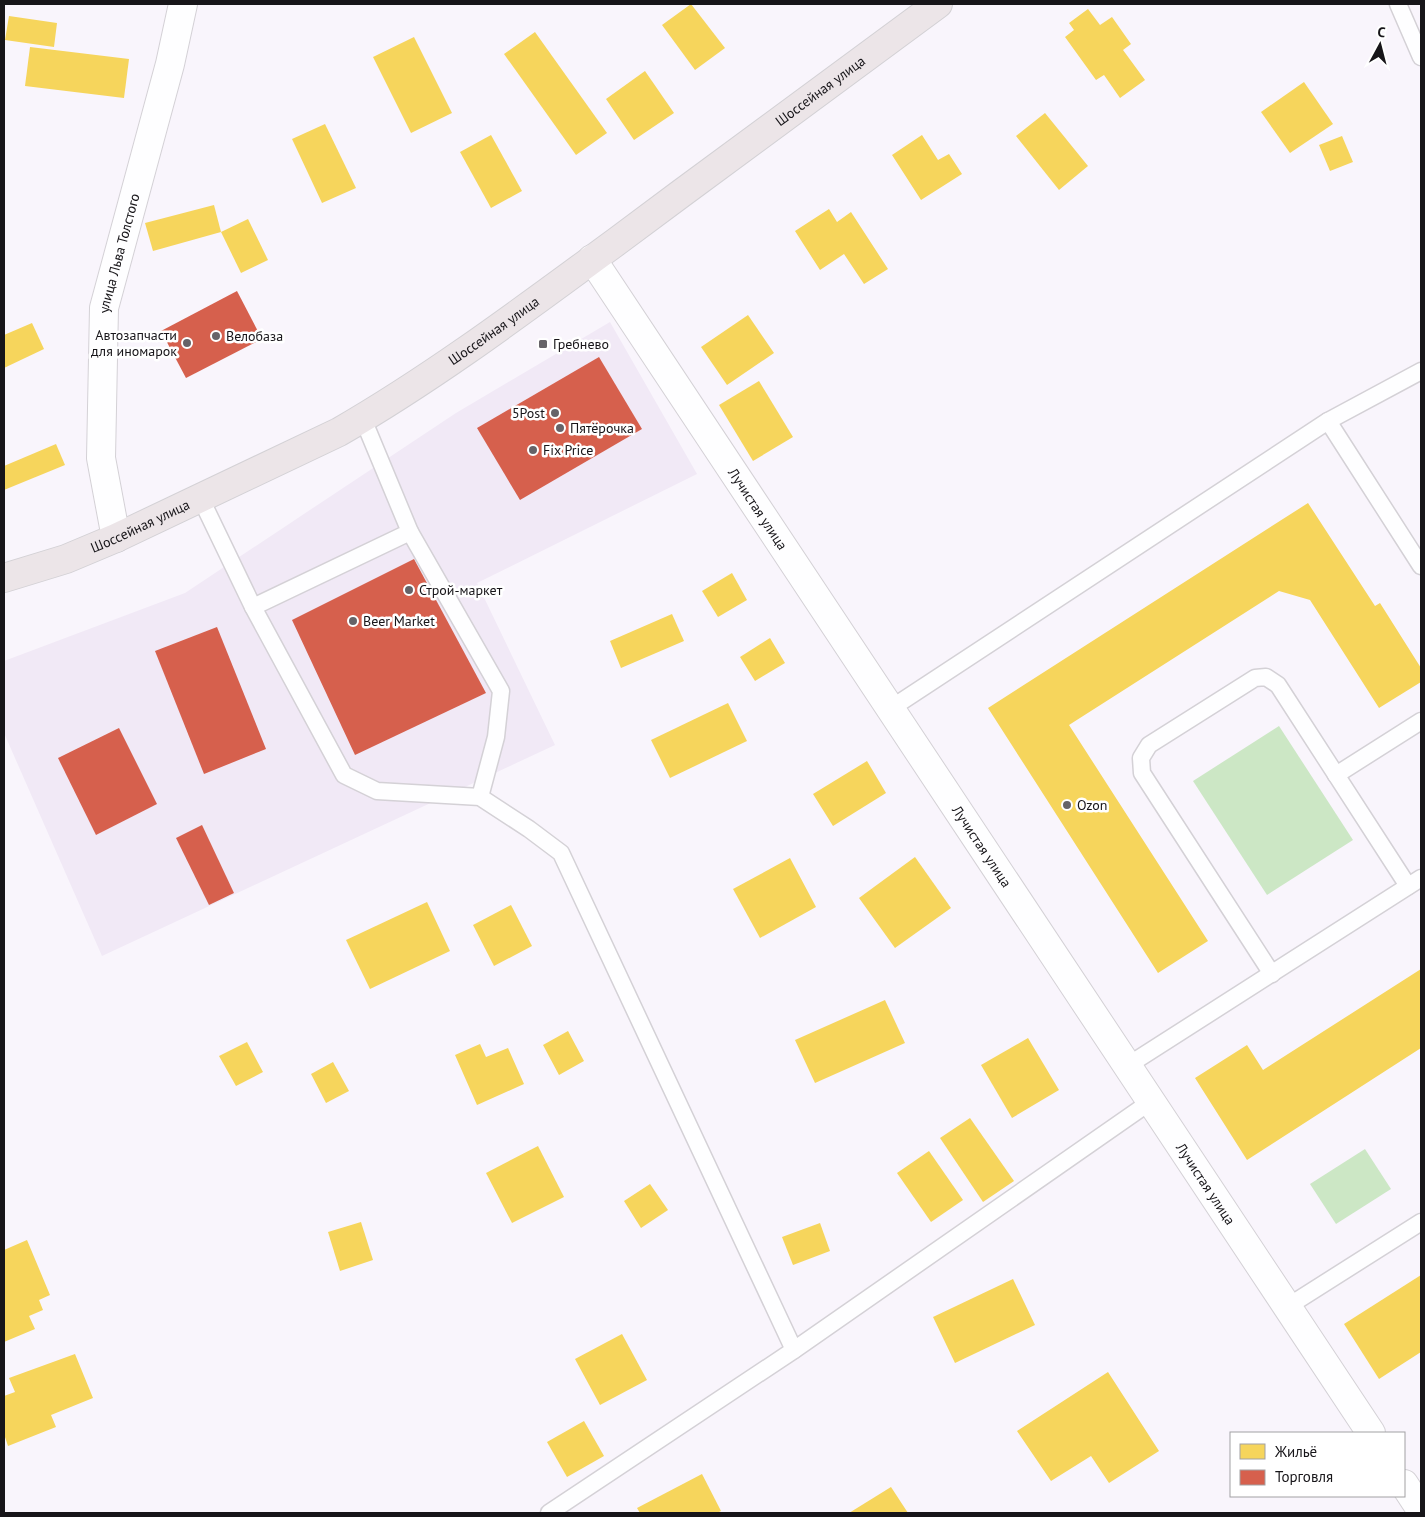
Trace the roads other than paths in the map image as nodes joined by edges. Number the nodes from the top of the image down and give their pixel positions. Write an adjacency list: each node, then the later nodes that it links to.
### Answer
1 (183, 4): 11 (street, улица Льва Толстого)
2 (938, 4): 5 (main road, Шоссейная улица)
3 (1398, 4): 4 (lane)
4 (1421, 57)
5 (592, 259): 7 (main road, Шоссейная улица); 15 (street, Лучистая улица)
6 (1421, 371): 8 (lane)
7 (363, 419): 9 (main road, Шоссейная улица); 10 (lane)
8 (1328, 422): 12 (lane); 15 (lane)
9 (201, 499): 11 (main road, Шоссейная улица); 14 (lane)
10 (410, 532): 14 (lane); 18 (lane)
11 (116, 538): 13 (main road, Шоссейная улица)
12 (1421, 566)
13 (4, 578)
14 (253, 607): 18 (lane)
15 (890, 709): 21 (street, Лучистая улица)
16 (1421, 720): 17 (lane)
17 (1336, 775): 19 (lane); 20 (lane)
18 (480, 797): 25 (lane)
19 (1415, 882): 20 (lane)
20 (1272, 974): 21 (lane)
21 (1127, 1066): 22 (street, Лучистая улица)
22 (1150, 1102): 24 (street, Лучистая улица); 25 (lane)
23 (1421, 1222): 24 (lane)
24 (1287, 1307): 26 (street, Лучистая улица)
25 (794, 1350): 27 (lane)
26 (1370, 1432)
27 (549, 1513)

